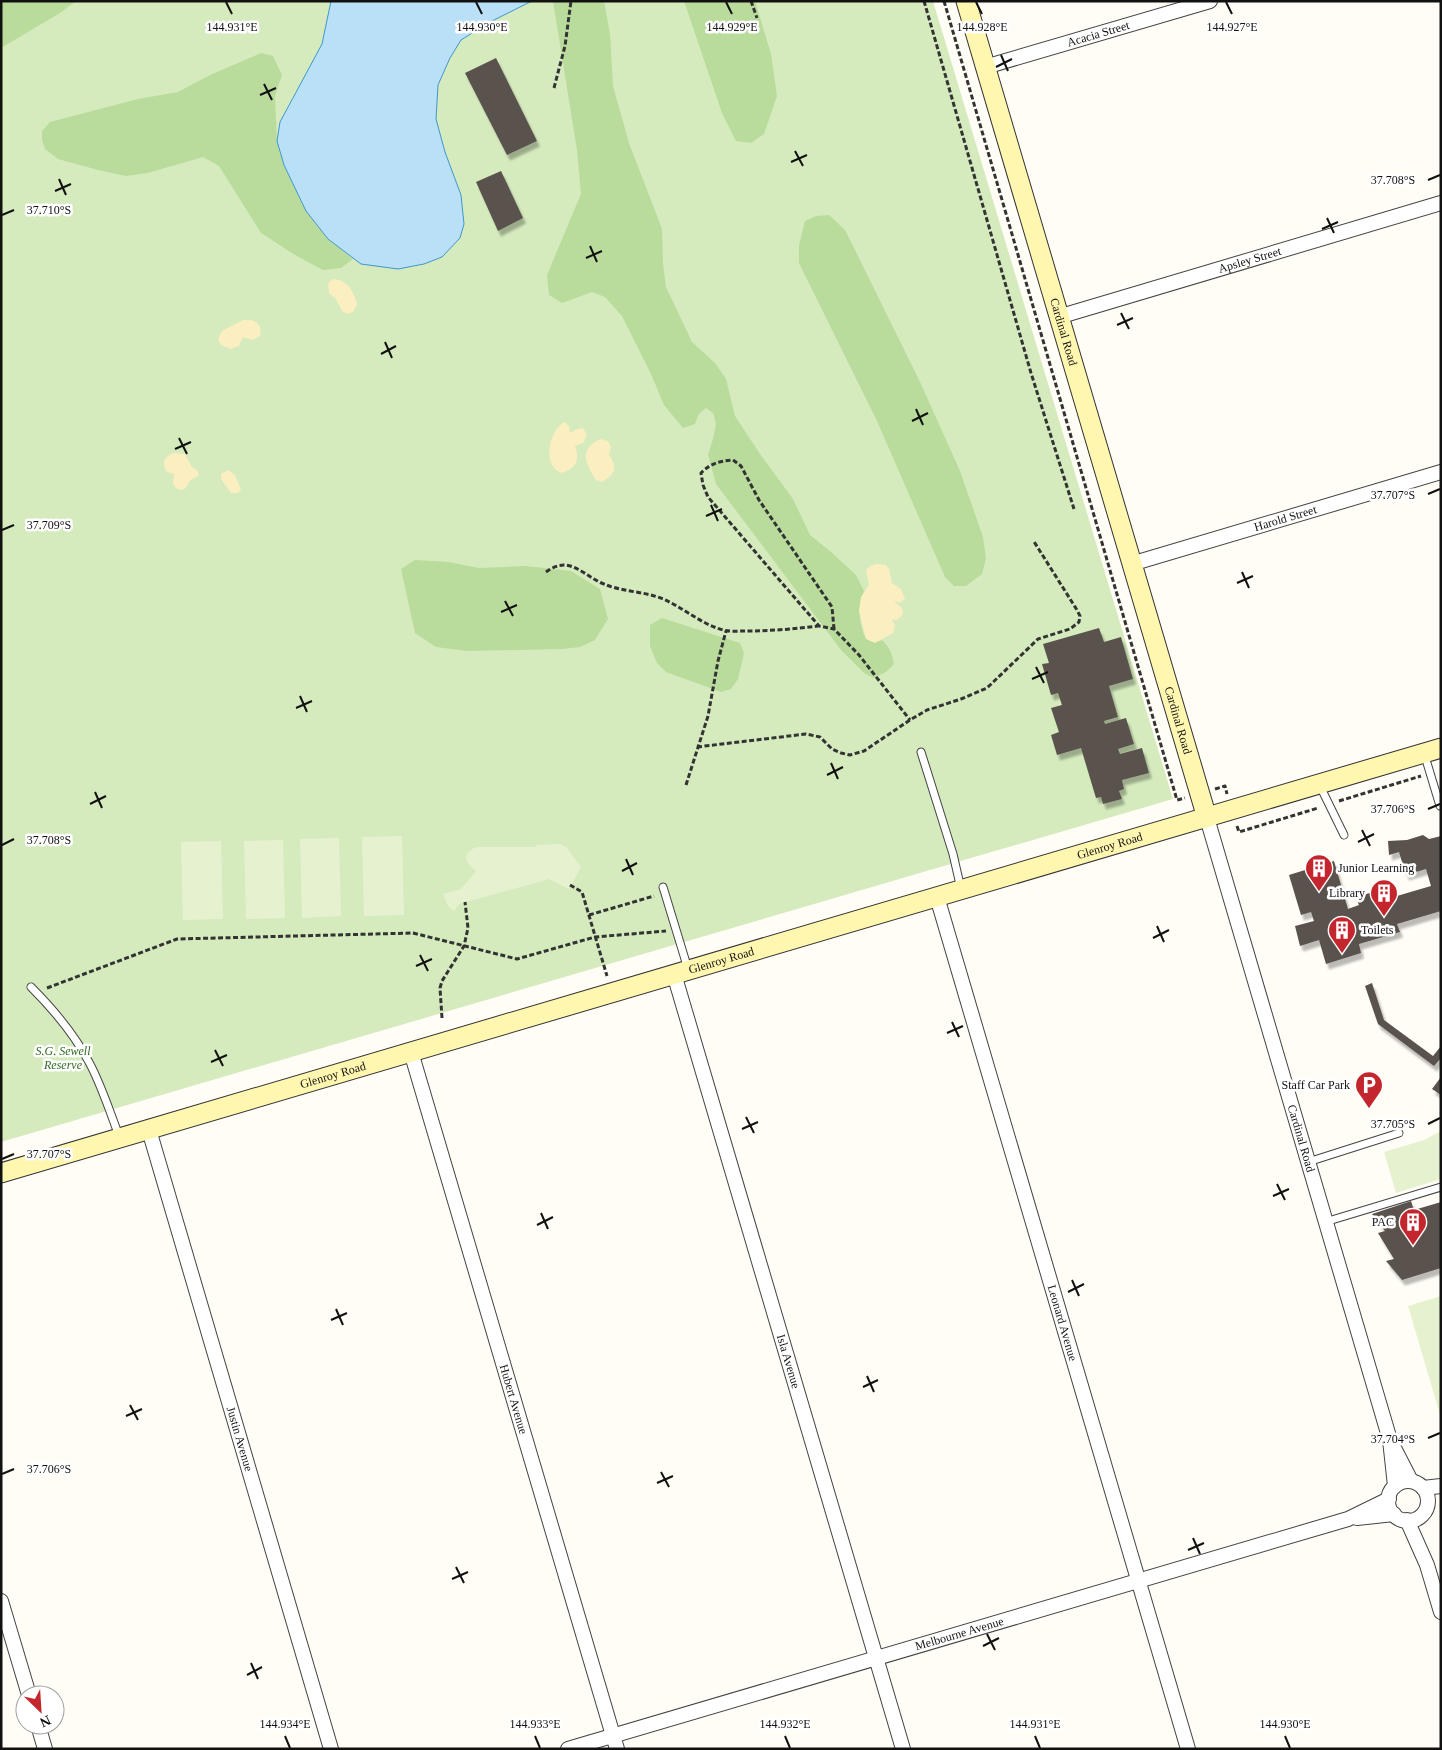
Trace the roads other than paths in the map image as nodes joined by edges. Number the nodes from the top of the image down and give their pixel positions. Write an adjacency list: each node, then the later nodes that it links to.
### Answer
1 (966, 1): 4 (street, Cardinal Road)
2 (1210, 1): 3 (street, Acacia Street)
3 (1182, 5): 4 (street, Acacia Street)
4 (985, 67): 6 (street, Cardinal Road)
5 (1441, 203): 6 (street, Apsley Street)
6 (1058, 317): 8 (street, Cardinal Road)
7 (1441, 472): 8 (street, Harold Street)
8 (1131, 564): 13 (street, Cardinal Road)
9 (1432, 751): 11 (street, Glenroy Road); 12 (lane)
10 (921, 752): 16 (lane)
11 (1319, 784): 13 (street, Glenroy Road); 14 (lane)
12 (1440, 806)
13 (1207, 818): 16 (street, Glenroy Road); 24 (street, Cardinal Road)
14 (1344, 835)
15 (663, 890): 18 (lane)
16 (961, 890): 17 (street, Glenroy Road)
17 (937, 897): 18 (street, Glenroy Road); 38 (street, Leonard Avenue)
18 (681, 972): 20 (street, Glenroy Road); 41 (street, Isla Avenue)
19 (34, 989): 23 (lane)
20 (411, 1052): 21 (street, Glenroy Road); 44 (street, Hubert Avenue)
21 (149, 1130): 23 (street, Glenroy Road); 46 (street, Justin Avenue)
22 (1399, 1133): 24 (lane)
23 (120, 1139): 25 (street, Glenroy Road)
24 (1308, 1162): 27 (street, Cardinal Road)
25 (1, 1173)
26 (1441, 1187): 27 (lane)
27 (1325, 1222): 28 (street, Cardinal Road)
28 (1390, 1440): 29 (street, Cardinal Road); 31 (street, Cardinal Road)
29 (1417, 1484): 30 (street); 31 (street); 33 (street)
30 (1441, 1486)
31 (1392, 1493): 34 (street); 35 (street, Melbourne Avenue)
32 (1441, 1496): 33 (street)
33 (1424, 1510): 36 (street); 37 (street)
34 (1394, 1514): 35 (street, Melbourne Avenue); 36 (street)
35 (1348, 1519): 38 (street, Melbourne Avenue)
36 (1407, 1520): 37 (street)
37 (1427, 1565): 40 (street)
38 (1138, 1581): 41 (street, Melbourne Avenue); 49 (street, Leonard Avenue)
39 (1, 1601): 42 (street)
40 (1441, 1612)
41 (876, 1658): 44 (street, Melbourne Avenue); 48 (street, Isla Avenue)
42 (26, 1685)
43 (41, 1735): 45 (street)
44 (615, 1742): 47 (street, Melbourne Avenue)
45 (45, 1749)
46 (331, 1749)
47 (568, 1749)
48 (903, 1749)
49 (1188, 1749)

